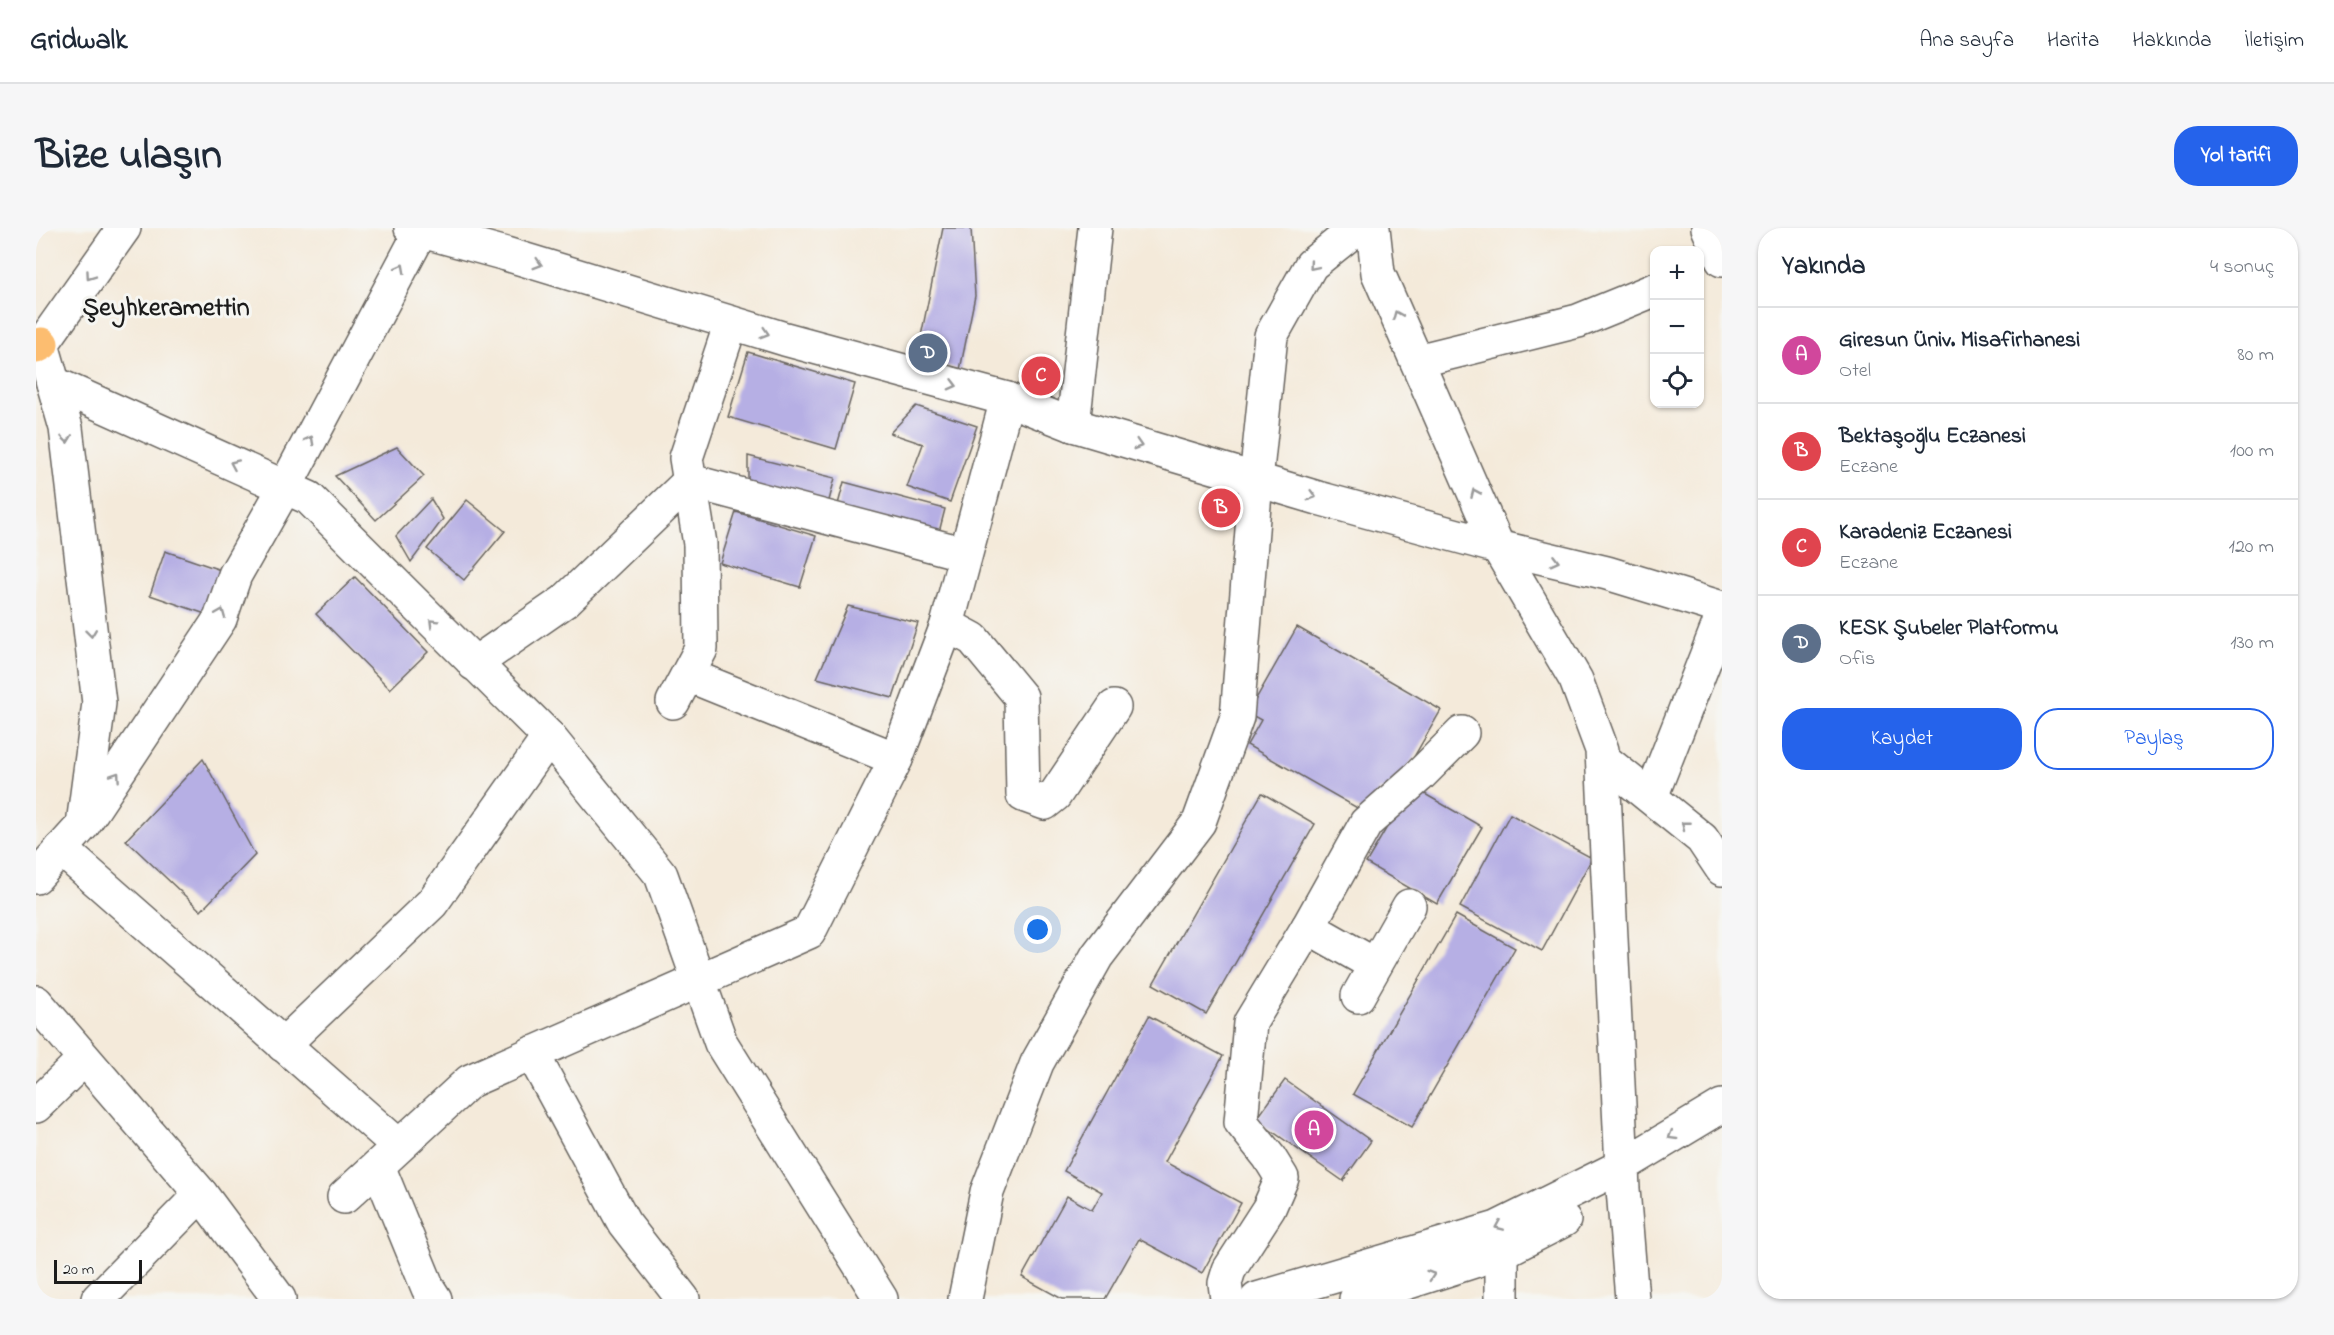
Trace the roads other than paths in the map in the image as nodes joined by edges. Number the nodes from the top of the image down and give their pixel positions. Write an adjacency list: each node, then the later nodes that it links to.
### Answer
1 (124, 228): 12 (street, one-way to 12)
2 (1095, 228): 16 (street)
3 (1357, 228): 17 (street, one-way to 17)
4 (1372, 228): 13 (street, one-way to 4)
5 (1708, 228): 8 (street)
6 (416, 229): 7 (street); 19 (street, one-way to 6)
7 (504, 241): 11 (street, one-way to 11)
8 (1722, 261): 9 (street)
9 (1704, 270)
10 (1650, 292): 13 (street)
11 (731, 322): 15 (street, one-way to 15); 18 (street)
12 (39, 346): 14 (street)
13 (1417, 361): 20 (street, one-way to 13)
14 (53, 383): 19 (street, one-way to 14); 32 (street, one-way to 32)
15 (1007, 399): 16 (street); 21 (street)
16 (1073, 425): 17 (street, one-way to 17)
17 (1256, 480): 20 (street, one-way to 20); 58 (street)
18 (690, 481): 21 (street); 25 (street); 29 (street)
19 (285, 487): 25 (street, one-way to 19); 32 (street, one-way to 19)
20 (1498, 547): 22 (street, one-way to 22); 30 (street)
21 (965, 554): 24 (street)
22 (1722, 608)
23 (1722, 616): 31 (street)
24 (947, 625): 26 (street); 29 (street)
25 (474, 664): 28 (street)
26 (1114, 707)
27 (1462, 733): 37 (street)
28 (549, 737): 39 (street); 42 (street)
29 (896, 759): 39 (street)
30 (1603, 759): 31 (street); 49 (street)
31 (1651, 797): 34 (street, one-way to 31)
32 (83, 825): 33 (street)
33 (61, 849): 35 (street); 42 (street)
34 (1722, 870)
35 (36, 877)
36 (1409, 906): 38 (street)
37 (1308, 927): 38 (street); 59 (street)
38 (1375, 965): 40 (street)
39 (698, 980): 43 (street); 57 (street)
40 (1358, 996)
41 (36, 1002): 44 (street)
42 (283, 1045): 48 (street)
43 (532, 1053): 48 (street); 56 (street)
44 (84, 1059): 45 (street); 50 (street)
45 (36, 1106)
46 (1722, 1106): 49 (street, one-way to 49)
47 (1722, 1131): 49 (street)
48 (389, 1156): 51 (street); 53 (street)
49 (1622, 1178): 52 (street); 60 (street, one-way to 60); 63 (street)
50 (201, 1194): 54 (street); 55 (street)
51 (344, 1197)
52 (1502, 1252): 61 (street, one-way to 52); 62 (street)
53 (424, 1295)
54 (98, 1299)
55 (279, 1299)
56 (683, 1299)
57 (881, 1299)
58 (965, 1299)
59 (1227, 1299)
60 (1257, 1299)
61 (1356, 1299)
62 (1502, 1299)
63 (1632, 1299)

